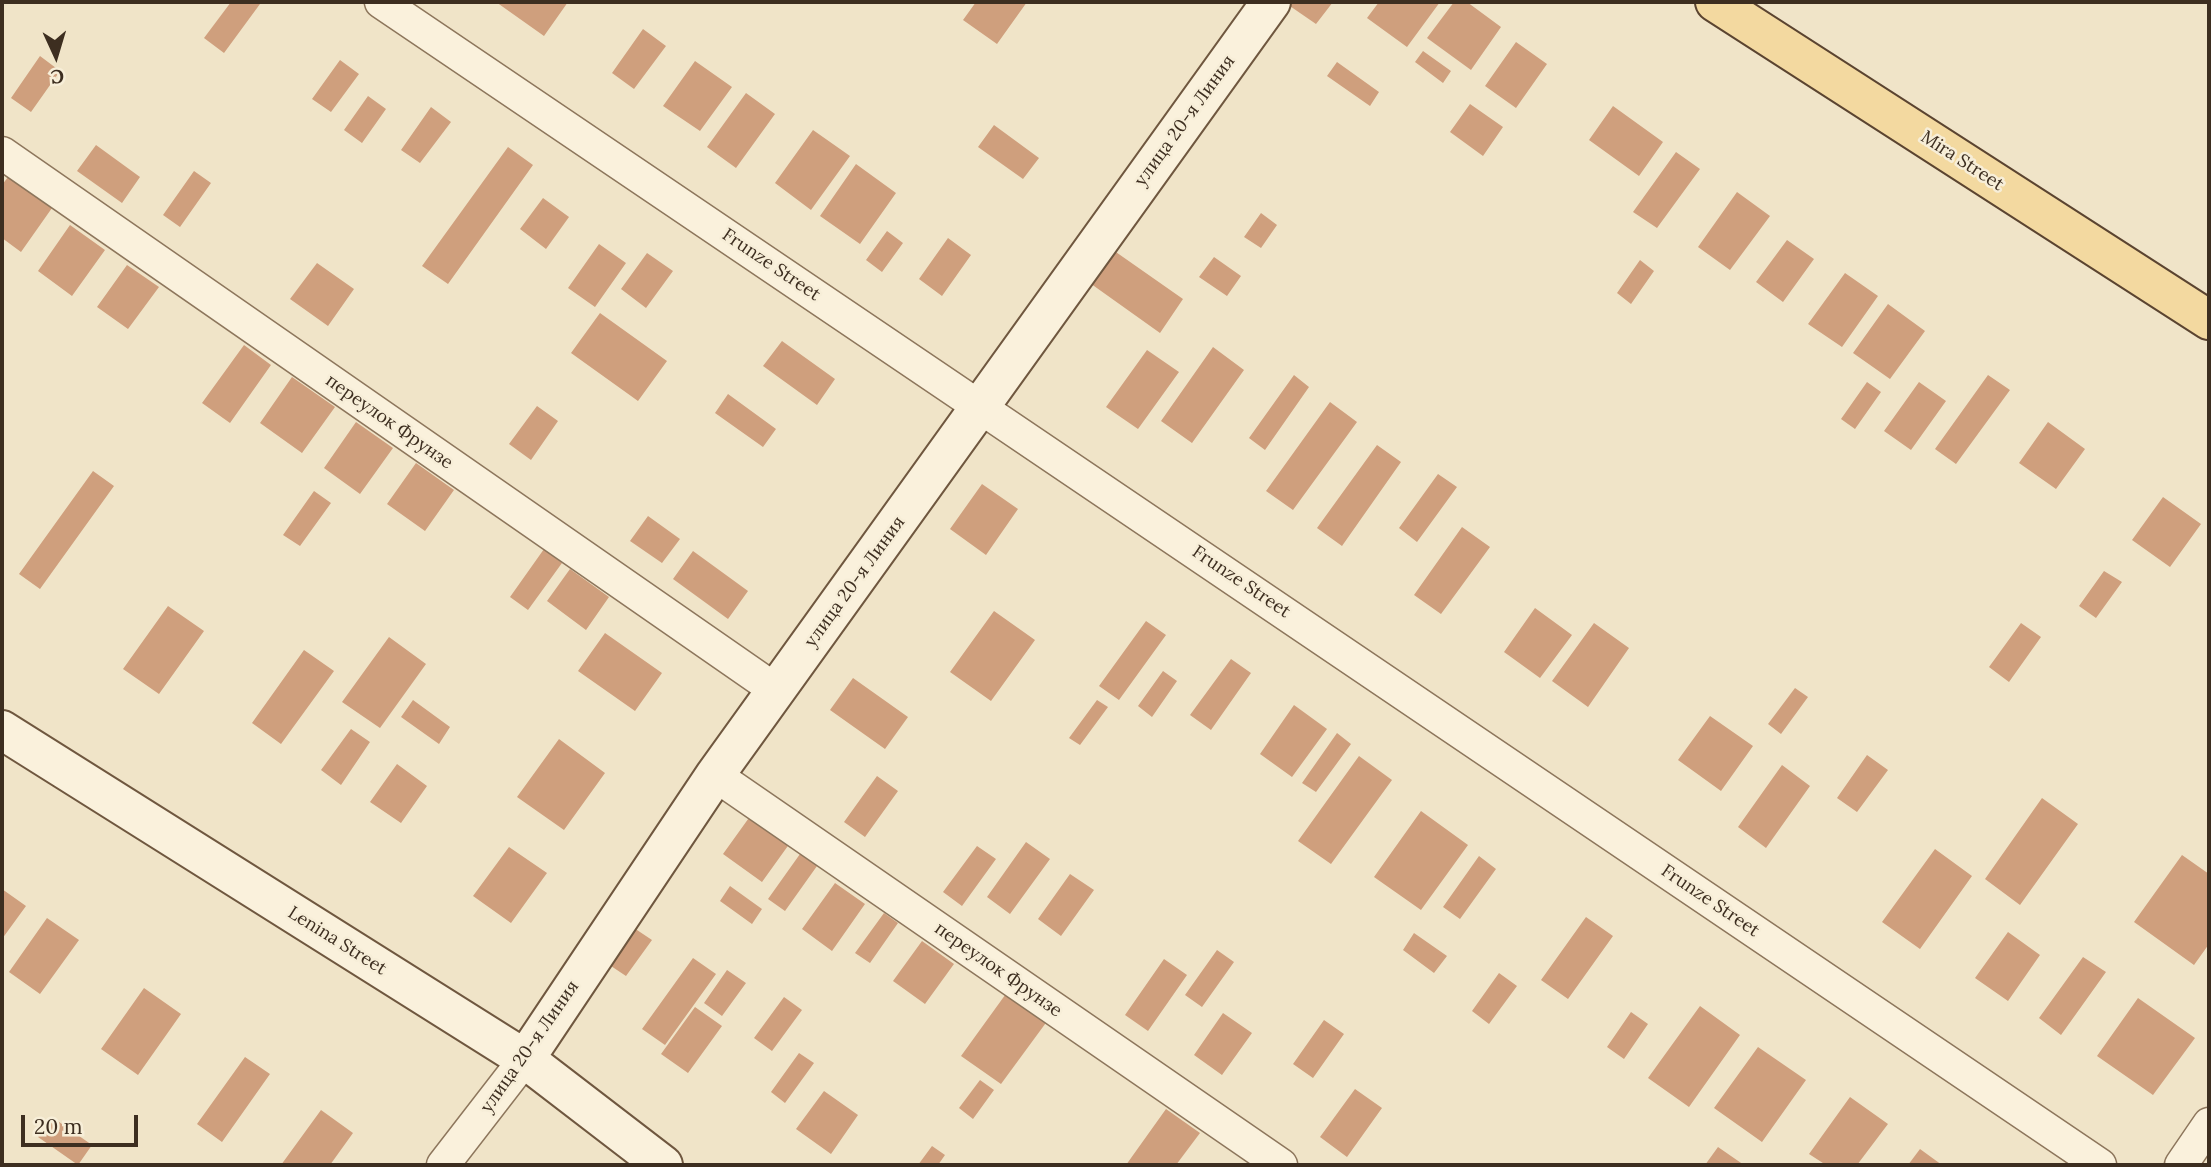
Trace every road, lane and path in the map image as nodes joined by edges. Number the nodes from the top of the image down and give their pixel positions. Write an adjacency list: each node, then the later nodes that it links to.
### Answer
1 (381, 2): 4 (street, Frunze Street)
2 (1271, 2): 7 (main road, улица 20-я Линия)
3 (1715, 2): 6 (main road, Mira Street)
4 (416, 12): 7 (street, Frunze Street)
5 (2, 153): 8 (street, переулок Фрунзе)
6 (2209, 320)
7 (981, 406): 8 (main road, улица 20-я Линия); 16 (street, Frunze Street)
8 (777, 691): 10 (main road, улица 20-я Линия)
9 (2, 730): 11 (main road, Lenina Street)
10 (715, 775): 11 (main road, улица 20-я Линия); 15 (street, переулок Фрунзе)
11 (524, 1059): 13 (street, улица 20-я Линия); 14 (main road, Lenina Street)
12 (2209, 1124): 17 (street)
13 (443, 1165)
14 (663, 1165)
15 (1281, 1165)
16 (2100, 1165)
17 (2180, 1165)

